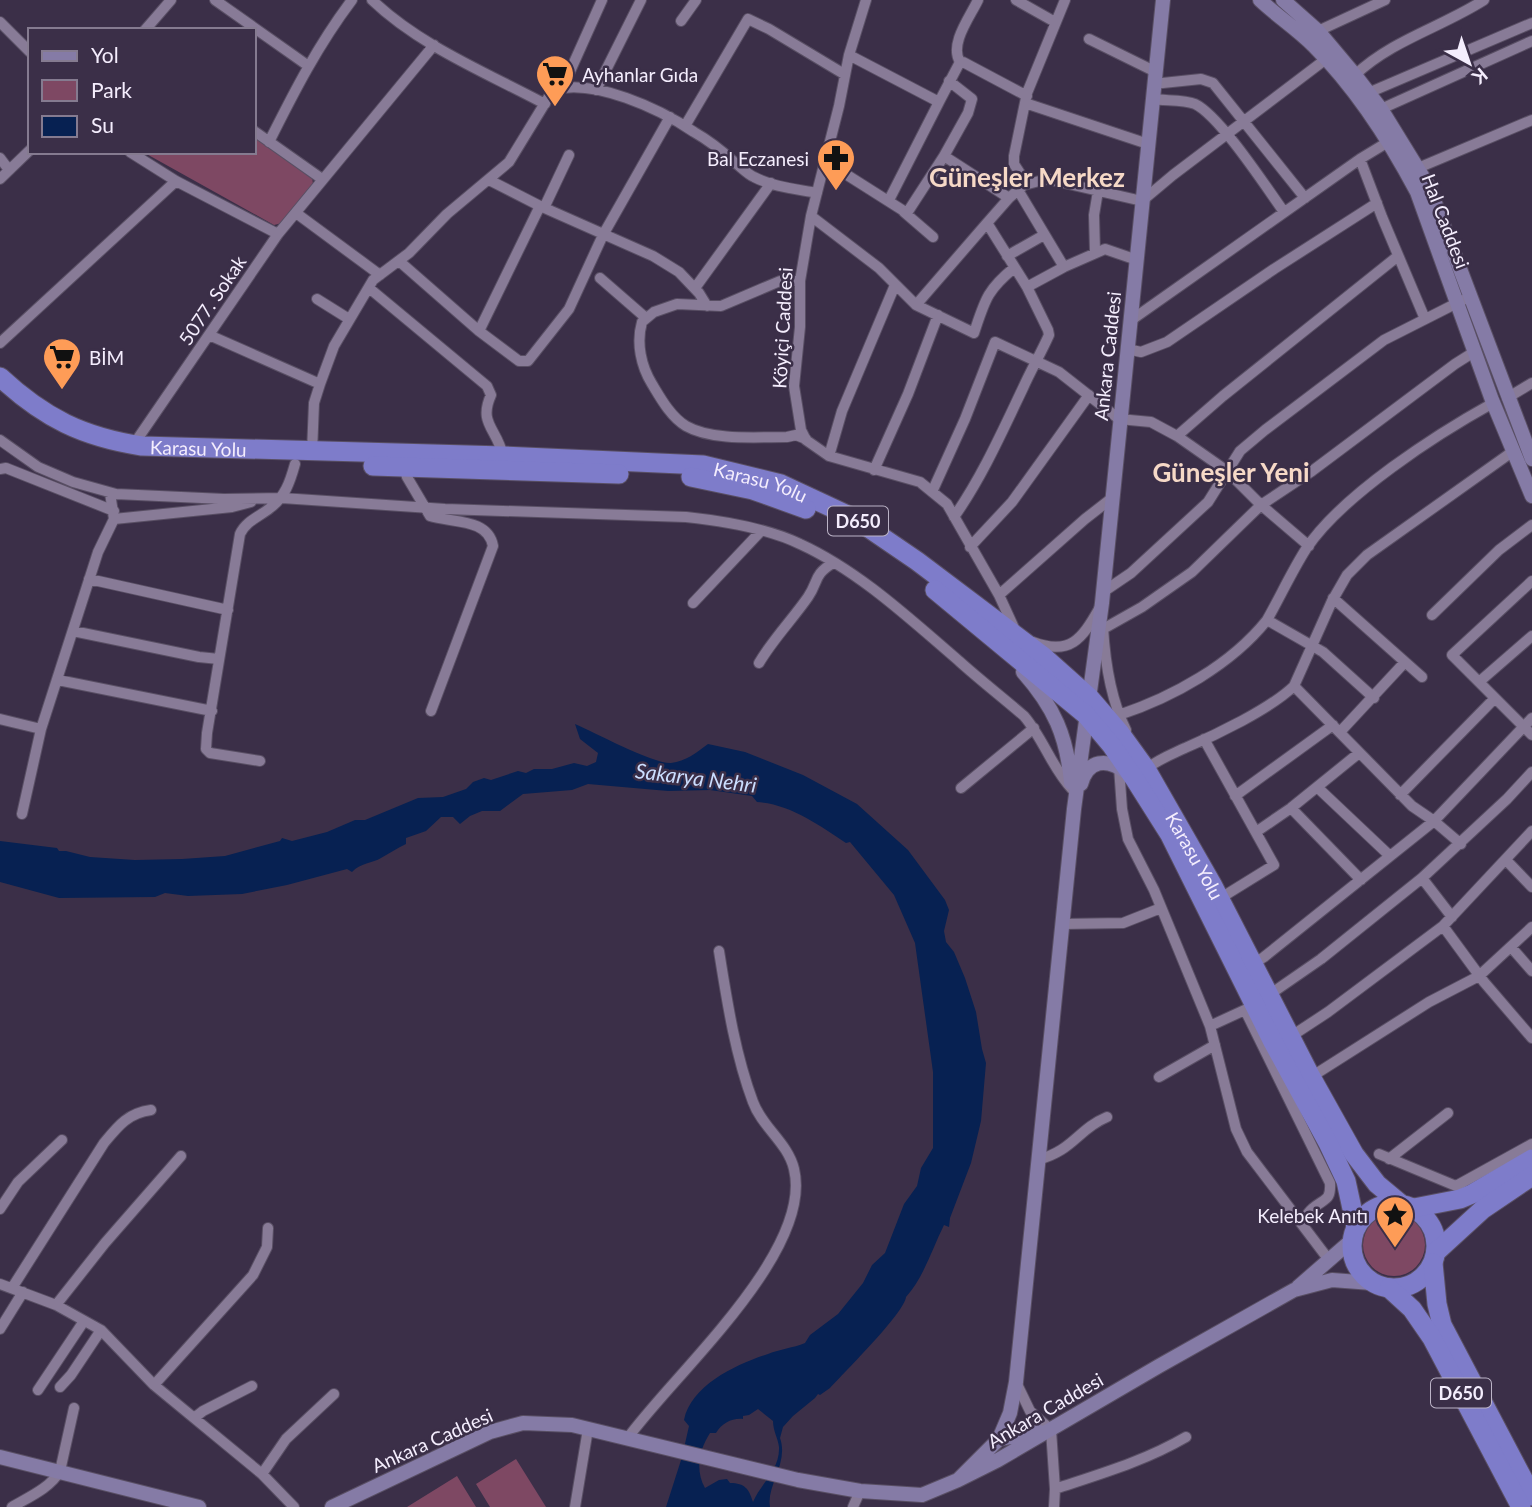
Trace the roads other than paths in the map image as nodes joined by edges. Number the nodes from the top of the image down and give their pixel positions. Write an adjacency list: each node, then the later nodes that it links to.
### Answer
1 (171, 0): 21 (street)
2 (215, 0): 22 (street)
3 (352, 0): 32 (street)
4 (372, 0): 27 (street)
5 (602, 0): 37 (street)
6 (641, 0): 38 (street)
7 (696, 0): 17 (street)
8 (866, 0): 29 (street, Köyiçi Caddesi)
9 (978, 0): 31 (street)
10 (1016, 0): 19 (street)
11 (1065, 0): 19 (street)
12 (1163, 0): 36 (main road, Ankara Caddesi)
13 (1260, 0): 30 (main road, Hal Caddesi)
14 (1283, 0): 24 (main road, Hal Caddesi)
15 (1385, 0): 24 (street)
16 (1484, 0): 34 (street)
17 (681, 21)
18 (0, 22): 28 (street)
19 (1055, 22): 40 (street)
20 (1532, 23): 39 (street)
21 (147, 28)
22 (255, 28)
23 (256, 29): 32 (street)
24 (1318, 31): 34 (main road, Hal Caddesi)
25 (1089, 39): 36 (street)
26 (1532, 41): 43 (street)
27 (434, 45): 42 (street); 62 (street, 5077. Sokak)
28 (28, 50)
29 (849, 55): 33 (street, Köyiçi Caddesi); 41 (street)
30 (1326, 59): 46 (street); 51 (main road, Hal Caddesi)
31 (960, 62): 35 (street); 40 (street)
32 (307, 65): 50 (street)
33 (845, 75): 47 (street); 59 (street, Köyiçi Caddesi)
34 (1355, 75): 39 (main road, Hal Caddesi)
35 (948, 81): 41 (street); 56 (street)
36 (1153, 85): 46 (street); 49 (street); 52 (main road, Ankara Caddesi)
37 (563, 88): 38 (street); 42 (street)
38 (596, 90): 44 (street)
39 (1368, 93): 43 (main road, Hal Caddesi)
40 (1026, 100): 52 (street); 67 (street)
41 (939, 102): 71 (street)
42 (545, 104): 64 (street)
43 (1381, 110): 60 (main road, Hal Caddesi)
44 (670, 117): 47 (street); 81 (street)
45 (1532, 120): 60 (street)
46 (1245, 121): 49 (street); 70 (street)
47 (685, 126): 66 (street)
48 (256, 132): 50 (street)
49 (1227, 134): 72 (street); 77 (street)
50 (269, 142): 62 (street)
51 (1388, 142): 58 (street); 100 (main road, Hal Caddesi)
52 (1148, 144): 72 (main road, Ankara Caddesi)
53 (28, 152): 61 (street)
54 (133, 154): 65 (street)
55 (569, 155): 74 (street)
56 (944, 156): 67 (street); 76 (street)
57 (0, 158): 61 (street)
58 (1360, 159): 70 (street); 73 (street)
59 (825, 162): 69 (street, Köyiçi Caddesi); 71 (street)
60 (1418, 168): 98 (main road, Hal Caddesi)
61 (9, 170): 63 (street)
62 (322, 178): 75 (street, 5077. Sokak)
63 (0, 179)
64 (489, 180): 74 (street); 88 (street)
65 (176, 181): 80 (street); 110 (street)
66 (771, 183): 69 (street); 97 (street)
67 (1018, 191): 68 (street); 79 (street); 82 (street)
68 (1098, 191): 72 (street); 84 (street)
69 (817, 193): 78 (street, Köyiçi Caddesi)
70 (1305, 198): 77 (street)
71 (889, 200): 76 (street)
72 (1142, 201): 87 (main road, Ankara Caddesi)
73 (1377, 203): 86 (street); 111 (street)
74 (542, 207): 81 (street); 108 (street)
75 (296, 212): 80 (street, 5077. Sokak); 91 (street)
76 (904, 212): 83 (street)
77 (1284, 212): 107 (street)
78 (811, 215): 93 (street, Köyiçi Caddesi); 94 (street)
79 (986, 223): 85 (street); 101 (street)
80 (278, 234): 109 (street, 5077. Sokak)
81 (603, 235): 97 (street); 108 (street)
82 (1044, 235): 85 (street); 89 (street)
83 (933, 237)
84 (1095, 252): 87 (street); 89 (street)
85 (1007, 256): 90 (street)
86 (1398, 256): 105 (street); 121 (street)
87 (1137, 260): 107 (main road, Ankara Caddesi)
88 (399, 261): 91 (street); 108 (street)
89 (1063, 267): 95 (street)
90 (1014, 268): 95 (street); 103 (street)
91 (380, 275): 96 (street)
92 (600, 278): 104 (street)
93 (800, 281): 102 (street); 123 (street, Köyiçi Caddesi)
94 (895, 285): 101 (street); 128 (street)
95 (1027, 287): 113 (street)
96 (369, 288): 106 (street); 127 (street)
97 (695, 288): 102 (street)
98 (1471, 297): 100 (street); 119 (main road, Hal Caddesi)
99 (317, 299): 106 (street)
100 (1457, 302): 105 (street); 112 (main road, Hal Caddesi)
101 (916, 305): 103 (street)
102 (707, 306): 104 (street)
103 (938, 316): 133 (street)
104 (646, 318): 123 (street)
105 (1425, 318): 134 (street)
106 (349, 319): 116 (street)
107 (1130, 321): 111 (main road, Ankara Caddesi)
108 (479, 331)
109 (209, 335): 116 (street); 124 (street, 5077. Sokak)
110 (0, 343)
111 (1127, 349): 120 (main road, Ankara Caddesi)
112 (1474, 352): 119 (main road, Hal Caddesi); 141 (street)
113 (1038, 361): 118 (street); 135 (street); 144 (street)
114 (0, 377): 124 (highway, Karasu Yolu / D650)
115 (1532, 383): 119 (street)
116 (320, 384): 125 (street)
117 (0, 394): 130 (highway, Karasu Yolu / D650)
118 (1089, 395): 120 (street); 148 (street)
119 (1500, 400): 126 (main road, Hal Caddesi); 129 (main road, Hal Caddesi); 147 (street)
120 (1119, 419): 121 (street); 140 (main road, Ankara Caddesi)
121 (1177, 436): 134 (street)
122 (0, 440): 136 (street)
123 (807, 440): 128 (street)
124 (134, 444): 125 (highway, Karasu Yolu / D650)
125 (312, 452): 127 (highway, Karasu Yolu / D650)
126 (1512, 452): 137 (main road, Hal Caddesi); 154 (street)
127 (503, 456): 162 (highway, Karasu Yolu / D650)
128 (829, 456): 133 (street)
129 (1532, 459)
130 (295, 464): 131 (highway, Karasu Yolu / D650); 139 (street)
131 (404, 467): 142 (street); 159 (highway, Karasu Yolu / D650)
132 (0, 469): 143 (street)
133 (874, 470): 135 (street)
134 (1227, 471): 141 (street); 153 (street)
135 (932, 492): 144 (street)
136 (110, 493): 138 (street); 143 (street)
137 (1532, 496)
138 (267, 498): 139 (street); 143 (street)
139 (282, 498): 142 (street); 156 (street)
140 (1112, 498): 152 (street); 153 (main road, Ankara Caddesi)
141 (1261, 505): 147 (street); 160 (street)
142 (425, 508): 146 (street); 176 (street)
143 (114, 515): 150 (street)
144 (954, 517): 148 (street)
145 (1532, 525): 157 (street)
146 (761, 531): 149 (street); 155 (street)
147 (1309, 546): 158 (street)
148 (970, 547): 152 (street)
149 (833, 563): 167 (street); 180 (street)
150 (89, 579): 156 (street); 161 (street)
151 (1532, 581): 170 (street)
152 (999, 595): 162 (street)
153 (1102, 598): 160 (street); 162 (street); 174 (main road, Ankara Caddesi)
154 (1333, 598): 164 (street); 166 (street)
155 (692, 603)
156 (228, 610): 165 (street)
157 (1432, 615)
158 (1267, 620): 164 (street); 177 (street)
159 (976, 623): 174 (highway, Karasu Yolu / D650); 191 (main road)
160 (1103, 628): 177 (street)
161 (73, 631): 165 (street); 169 (street)
162 (1018, 636): 174 (highway, Karasu Yolu / D650)
163 (1532, 636): 170 (street)
164 (1312, 646): 171 (street); 172 (street)
165 (219, 659): 175 (street)
166 (1405, 662): 168 (street); 172 (street)
167 (759, 663)
168 (1422, 677)
169 (58, 680): 175 (street); 182 (street)
170 (1479, 682): 173 (street)
171 (1294, 686): 181 (street); 184 (street)
172 (1374, 698): 181 (street)
173 (1495, 698): 183 (street); 192 (street)
174 (1087, 706): 187 (highway, Karasu Yolu / D650); 195 (main road, Ankara Caddesi)
175 (212, 711): 186 (street)
176 (431, 711)
177 (1119, 715): 187 (street)
178 (1532, 718): 183 (street)
179 (0, 719): 182 (street)
180 (1034, 727): 190 (street); 191 (street)
181 (1337, 728): 185 (street); 193 (street)
182 (41, 729): 196 (street)
183 (1527, 731): 197 (street)
184 (1204, 739): 187 (street); 193 (street)
185 (1359, 753): 189 (street); 192 (street)
186 (260, 761)
187 (1133, 771): 195 (main road); 206 (highway, Karasu Yolu / D650); 207 (street); 217 (highway, Karasu Yolu / D650)
188 (1532, 772): 200 (street)
189 (1317, 787): 194 (street); 201 (street)
190 (961, 788)
191 (1072, 789): 195 (main road)
192 (1401, 795): 197 (street)
193 (1235, 796): 199 (street)
194 (1291, 808): 199 (street); 204 (street)
195 (1074, 809): 209 (main road)
196 (22, 814)
197 (1434, 821): 200 (street); 201 (street)
198 (1532, 831): 202 (street)
199 (1256, 832): 206 (street)
200 (1461, 844): 203 (street)
201 (1390, 856): 204 (street)
202 (1506, 860): 205 (street); 208 (street)
203 (1422, 878): 208 (street); 217 (street)
204 (1361, 880): 214 (street)
205 (1532, 887)
206 (1219, 900): 214 (highway, Karasu Yolu / D650)
207 (1161, 908): 209 (street); 218 (street)
208 (1452, 917): 210 (street)
209 (1062, 925): 231 (main road)
210 (1443, 926): 216 (street); 219 (street)
211 (1532, 927): 212 (street)
212 (1511, 947): 215 (street); 216 (street)
213 (719, 951): 259 (street)
214 (1253, 964): 217 (highway, Karasu Yolu / D650)
215 (1532, 971)
216 (1479, 976): 220 (street); 223 (street)
217 (1256, 1003): 218 (street); 219 (highway, Karasu Yolu / D650); 235 (street); 237 (highway, Karasu Yolu / D650)
218 (1210, 1026): 221 (street)
219 (1290, 1037): 223 (highway, Karasu Yolu / D650)
220 (1532, 1038)
221 (1215, 1045): 222 (street); 235 (street)
222 (1159, 1077)
223 (1311, 1077): 233 (highway, Karasu Yolu / D650)
224 (151, 1110): 242 (street)
225 (1448, 1113): 228 (street)
226 (1107, 1117): 231 (street)
227 (62, 1140): 234 (street)
228 (1532, 1144)
229 (181, 1156): 244 (street)
230 (1532, 1158): 233 (highway)
231 (1037, 1160): 248 (main road)
232 (1532, 1176): 238 (highway)
233 (1407, 1206): 237 (highway); 238 (highway)
234 (0, 1209)
235 (1302, 1223): 239 (street)
236 (268, 1228): 249 (street)
237 (1354, 1233): 239 (main road); 241 (highway)
238 (1434, 1257): 241 (highway); 267 (highway, D650)
239 (1329, 1260): 243 (main road)
240 (0, 1284): 242 (street)
241 (1380, 1286): 243 (main road); 275 (highway, D650)
242 (18, 1290): 244 (street); 246 (street)
243 (1294, 1290): 257 (main road, Ankara Caddesi)
244 (56, 1305): 245 (street)
245 (85, 1321): 247 (street); 252 (street)
246 (0, 1329)
247 (102, 1330): 249 (street); 251 (street)
248 (1016, 1382): 257 (street); 260 (main road)
249 (154, 1385): 255 (street)
250 (252, 1386): 255 (street)
251 (60, 1387)
252 (38, 1390)
253 (334, 1394): 263 (street)
254 (74, 1408): 262 (street)
255 (194, 1418): 263 (street)
256 (588, 1429): 259 (main road, Ankara Caddesi); 271 (main road, Ankara Caddesi); 272 (street)
257 (1051, 1430): 260 (main road); 264 (main road, Ankara Caddesi); 265 (street)
258 (1186, 1437): 265 (street)
259 (627, 1439): 266 (main road, Ankara Caddesi)
260 (999, 1439): 264 (main road)
261 (0, 1457): 262 (main road)
262 (60, 1471): 268 (street); 269 (main road)
263 (262, 1474): 270 (street)
264 (958, 1480): 266 (main road, Ankara Caddesi)
265 (1055, 1489): 274 (street)
266 (860, 1491): 273 (street)
267 (1532, 1496)
268 (12, 1507)
269 (199, 1507)
270 (294, 1507)
271 (332, 1507)
272 (575, 1507)
273 (853, 1507)
274 (1054, 1507)
275 (1521, 1507)

